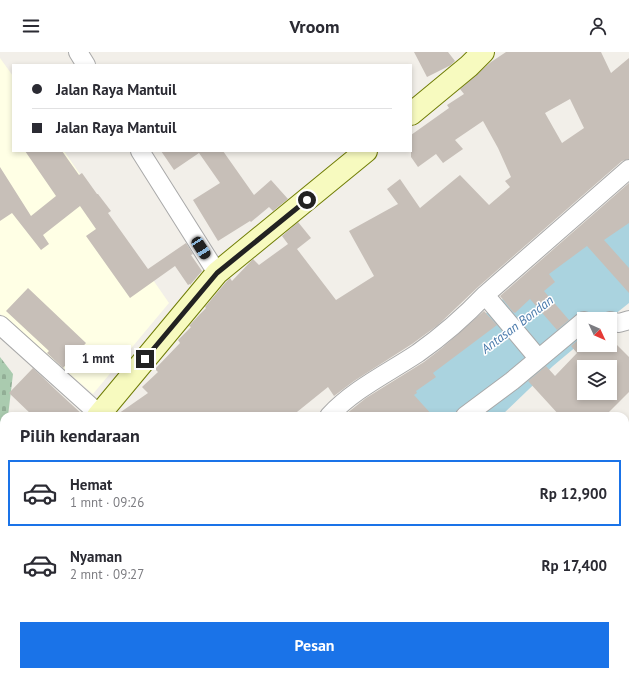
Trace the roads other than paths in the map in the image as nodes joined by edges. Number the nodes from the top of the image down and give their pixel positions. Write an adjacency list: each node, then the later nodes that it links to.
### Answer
1 (78, 52): 3 (street)
2 (483, 52): 4 (street)
3 (85, 64)
4 (412, 113)
5 (141, 152): 8 (street)
6 (365, 152): 8 (street)
7 (629, 169): 9 (street)
8 (217, 273): 16 (street)
9 (485, 295): 14 (street); 17 (street)
10 (629, 320): 11 (street)
11 (617, 323)
12 (0, 325): 15 (street)
13 (577, 327): 14 (street)
14 (538, 358): 18 (street)
15 (96, 412)
16 (101, 412)
17 (334, 412)
18 (470, 412)

